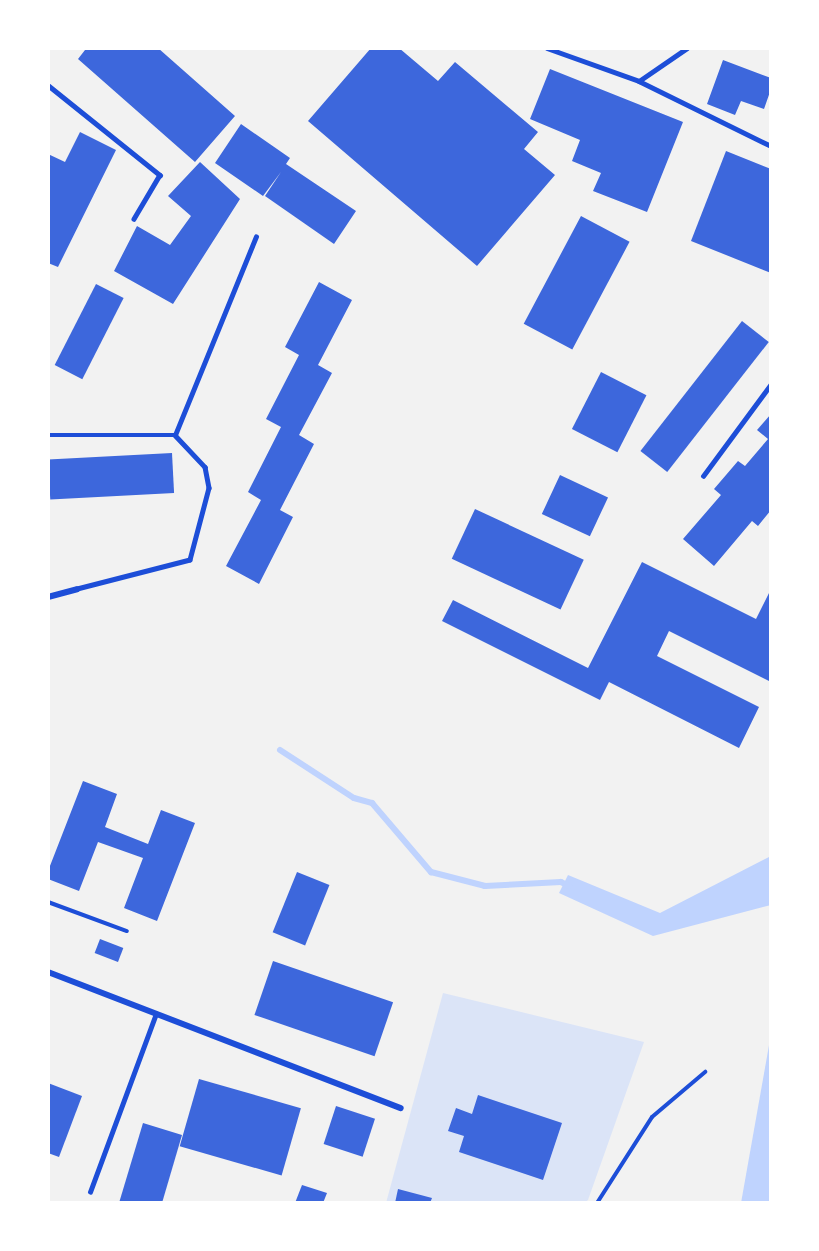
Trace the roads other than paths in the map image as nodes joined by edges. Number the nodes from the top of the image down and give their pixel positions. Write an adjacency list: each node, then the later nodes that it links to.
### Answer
1 (547, 48): 3 (lane)
2 (687, 48): 3 (lane)
3 (639, 81): 5 (lane)
4 (48, 85): 6 (lane)
5 (771, 146)
6 (134, 219)
7 (256, 237): 10 (lane)
8 (771, 384): 11 (lane)
9 (48, 435): 10 (lane)
10 (175, 435): 12 (lane)
11 (704, 476)
12 (77, 589): 13 (street)
13 (48, 597)
14 (48, 972): 15 (street)
15 (156, 1014): 16 (street); 17 (lane)
16 (401, 1108)
17 (90, 1192)

